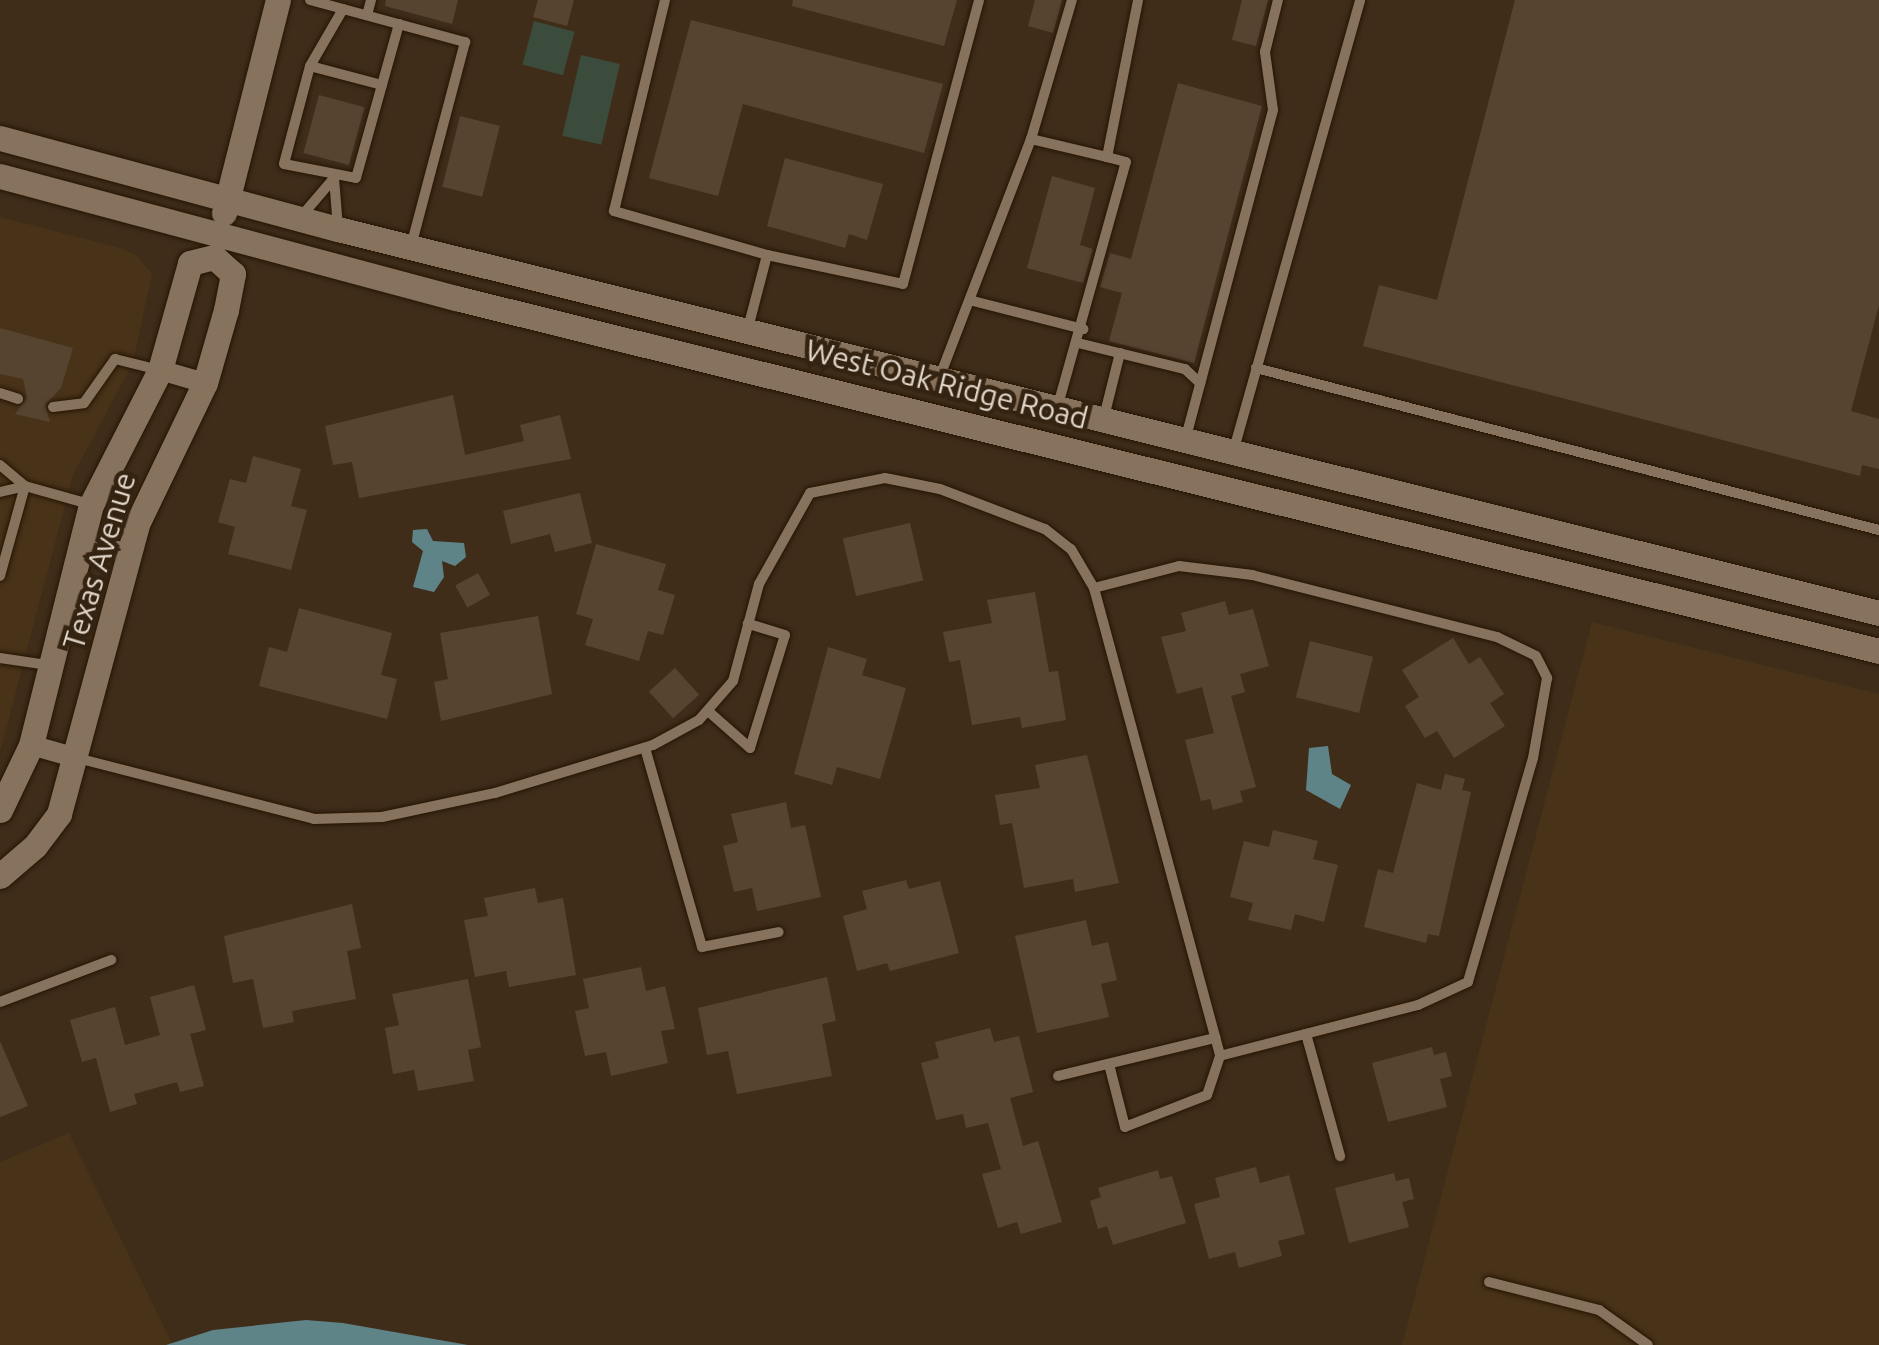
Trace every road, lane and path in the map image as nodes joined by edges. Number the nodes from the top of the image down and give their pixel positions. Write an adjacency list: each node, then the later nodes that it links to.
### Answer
1 (278, 0): 20 (street)
2 (310, 0): 10 (lane)
3 (371, 0): 11 (lane)
4 (665, 0): 25 (lane)
5 (979, 0): 25 (lane)
6 (1072, 0): 16 (lane)
7 (1138, 0): 17 (lane)
8 (1278, 0): 35 (lane)
9 (1360, 0): 32 (lane)
10 (343, 9): 11 (lane); 13 (lane)
11 (367, 15): 12 (lane)
12 (399, 24): 14 (lane); 24 (lane)
13 (310, 66): 14 (lane); 19 (lane)
14 (382, 85): 19 (lane)
15 (0, 138): 20 (street, West Oak Ridge Road)
16 (1031, 139): 17 (lane); 26 (lane)
17 (1107, 158): 29 (lane)
18 (0, 176): 23 (street, West Oak Ridge Road)
19 (334, 178): 21 (lane); 22 (lane)
20 (227, 198): 21 (street, West Oak Ridge Road); 23 (street)
21 (299, 219): 22 (street, West Oak Ridge Road)
22 (338, 229): 24 (street, West Oak Ridge Road)
23 (216, 246): 27 (street, West Oak Ridge Road); 33 (street, Texas Avenue); 36 (street, Texas Avenue)
24 (411, 247): 28 (street, West Oak Ridge Road)
25 (767, 255): 28 (lane)
26 (973, 301): 29 (lane); 34 (lane)
27 (575, 324): 28 (street); 44 (street, West Oak Ridge Road)
28 (748, 328): 34 (street, West Oak Ridge Road)
29 (1083, 329): 30 (lane)
30 (1078, 343): 31 (lane); 39 (lane)
31 (1120, 352): 35 (lane); 41 (lane)
32 (1256, 368): 43 (lane); 49 (lane)
33 (160, 370): 36 (street); 40 (lane); 48 (street, Texas Avenue)
34 (940, 376): 39 (street, West Oak Ridge Road)
35 (1200, 383): 42 (lane)
36 (204, 384): 52 (street, Texas Avenue)
37 (0, 393): 38 (lane)
38 (18, 398)
39 (1058, 405): 41 (street, West Oak Ridge Road)
40 (53, 407)
41 (1104, 417): 42 (street, West Oak Ridge Road)
42 (1186, 437): 43 (street, West Oak Ridge Road)
43 (1234, 449): 44 (street); 51 (street, West Oak Ridge Road)
44 (1114, 459): 55 (street, West Oak Ridge Road)
45 (0, 464): 46 (lane)
46 (25, 486): 47 (lane); 48 (lane); 53 (lane)
47 (0, 492)
48 (91, 505): 50 (street, Texas Avenue)
49 (1879, 530)
50 (82, 540): 52 (street); 60 (street, Texas Avenue)
51 (1633, 551): 55 (street); 56 (street, West Oak Ridge Road)
52 (128, 554): 64 (street, Texas Avenue)
53 (0, 576)
54 (1094, 588): 57 (lane); 70 (lane); 71 (lane)
55 (1623, 589): 58 (street, West Oak Ridge Road)
56 (1879, 613)
57 (748, 624): 61 (lane); 61 (lane)
58 (1879, 652)
59 (0, 658): 60 (lane)
60 (51, 666): 62 (street, Texas Avenue)
61 (708, 711): 63 (lane)
62 (32, 745): 64 (street); 65 (street, Texas Avenue)
63 (645, 748): 64 (lane); 67 (lane)
64 (77, 758): 66 (street, Texas Avenue)
65 (0, 810)
66 (0, 876)
67 (779, 932)
68 (111, 960): 69 (lane)
69 (0, 1002)
70 (1306, 1034): 72 (lane); 75 (lane)
71 (1214, 1038): 72 (lane); 73 (lane)
72 (1220, 1056): 73 (lane)
73 (1109, 1064): 74 (lane)
74 (1058, 1076)
75 (1340, 1156)
76 (1489, 1282): 77 (lane)
77 (1648, 1345)

